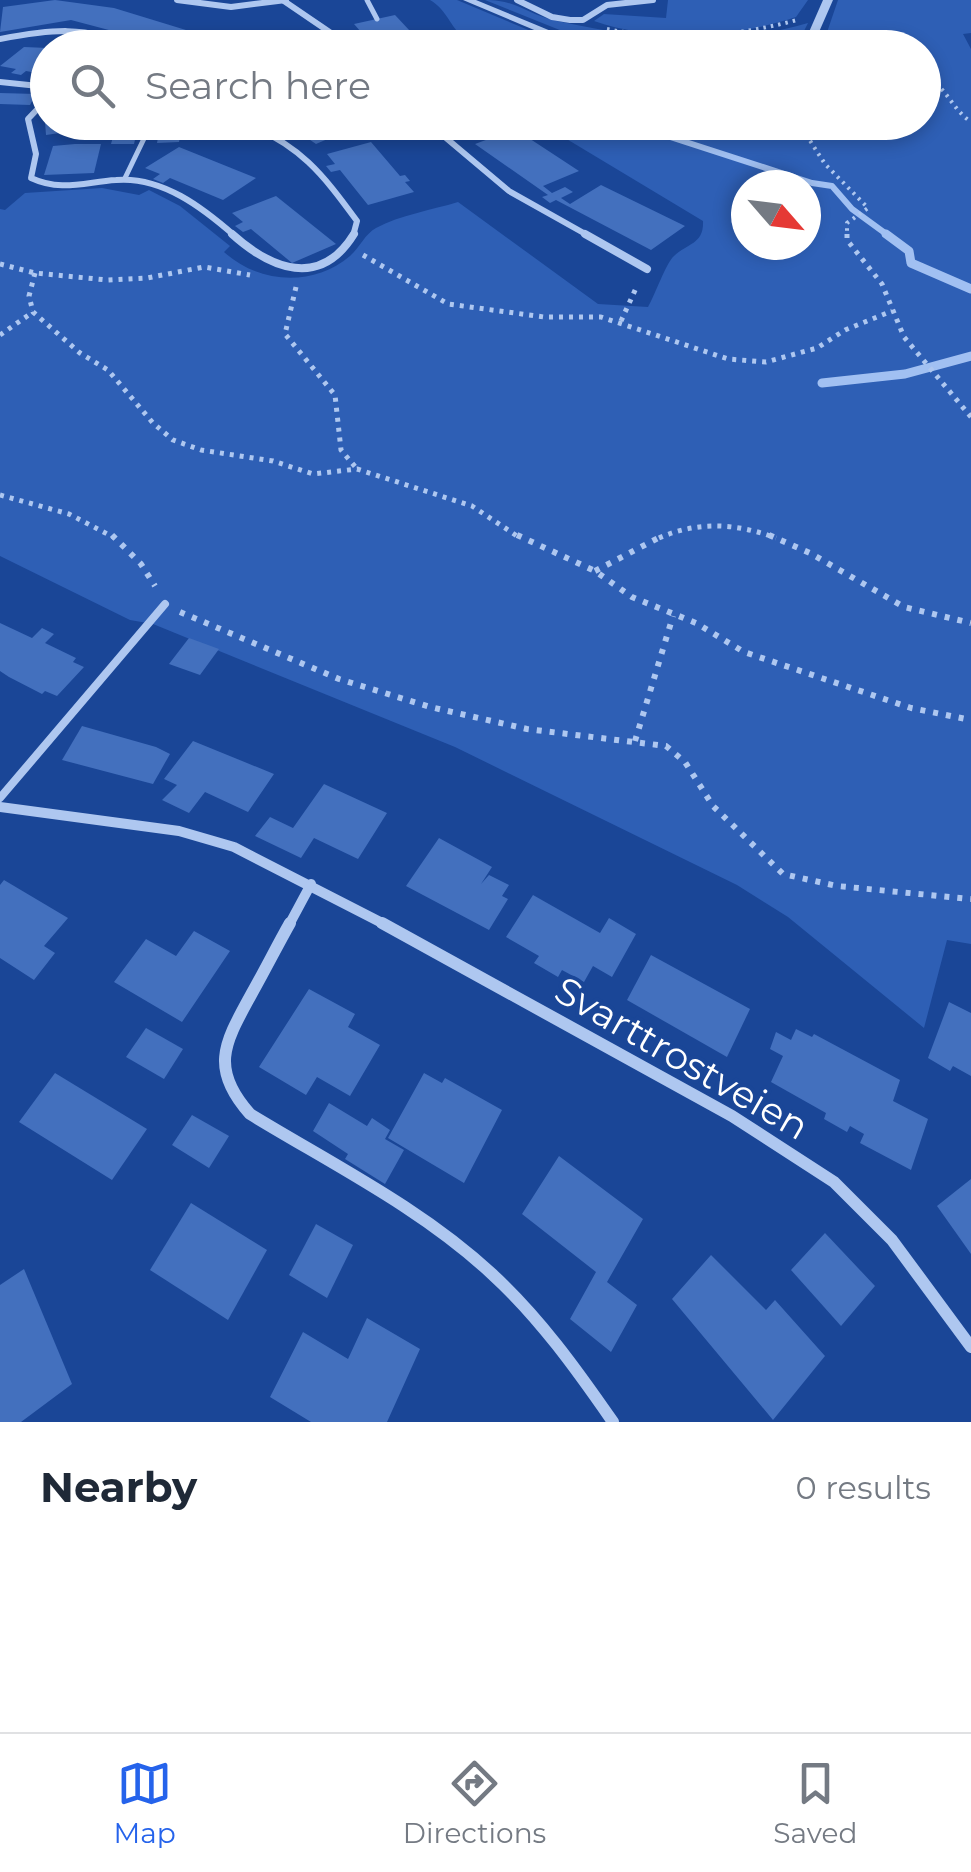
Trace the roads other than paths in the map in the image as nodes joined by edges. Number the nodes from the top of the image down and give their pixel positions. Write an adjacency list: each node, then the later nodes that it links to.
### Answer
1 (177, 0): 2 (street)
2 (285, 0): 11 (street)
3 (367, 0): 8 (lane)
4 (468, 0): 12 (street)
5 (517, 0): 6 (street)
6 (654, 0)
7 (828, 0): 13 (street)
8 (377, 19)
9 (52, 30): 10 (street)
10 (92, 30)
11 (328, 30)
12 (542, 30)
13 (817, 30)
14 (30, 34): 15 (street)
15 (0, 39)
16 (0, 82): 17 (street)
17 (30, 85)
18 (32, 140): 22 (street)
19 (143, 140): 22 (lane)
20 (284, 140): 22 (street)
21 (448, 140): 23 (street)
22 (125, 178)
23 (647, 269)
24 (165, 604): 25 (lane)
25 (0, 798)
26 (0, 807): 27 (street, Svarttrostveien)
27 (311, 884): 28 (street, Svarttrostveien); 29 (street)
28 (971, 1346)
29 (614, 1422)

